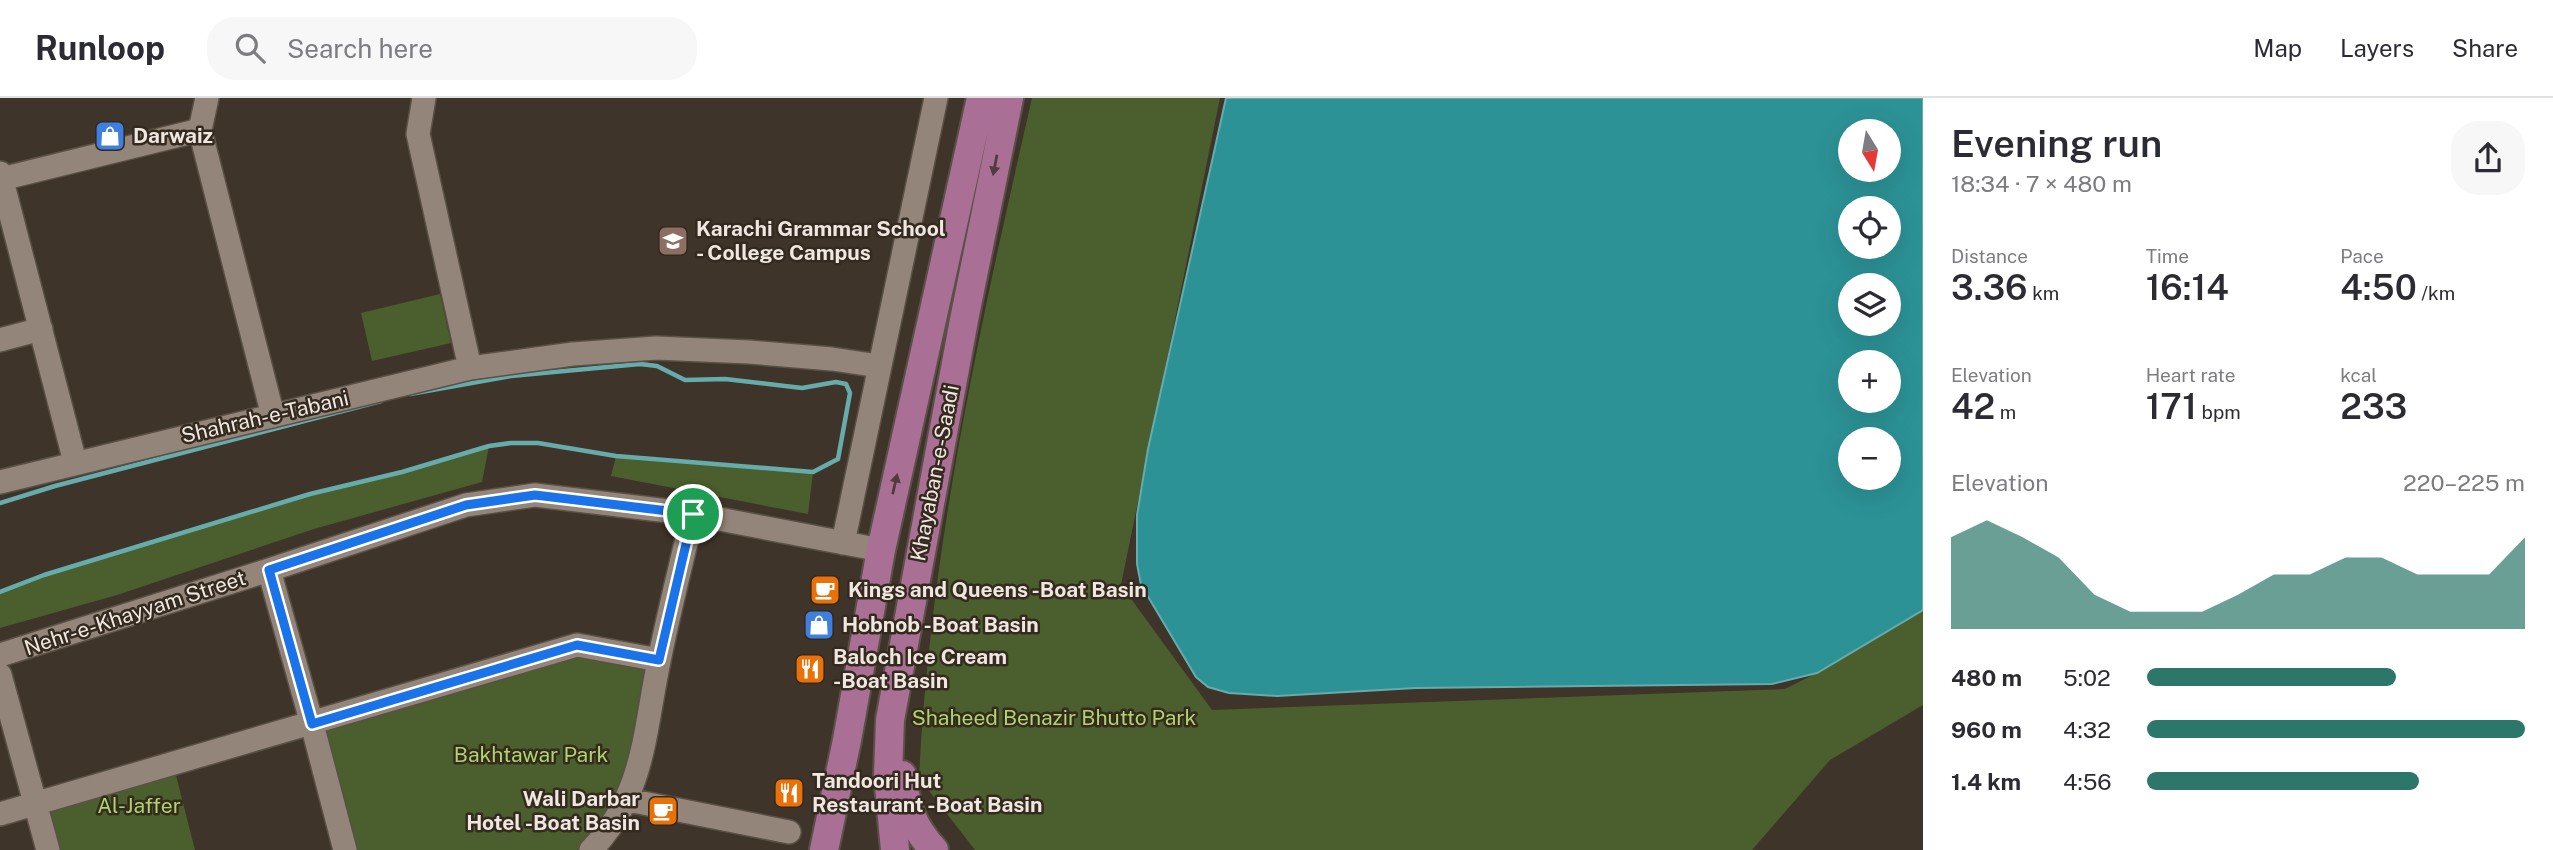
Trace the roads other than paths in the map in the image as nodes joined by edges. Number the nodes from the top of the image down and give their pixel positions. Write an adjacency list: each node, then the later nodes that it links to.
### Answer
1 (207, 98): 6 (street)
2 (424, 98): 11 (street)
3 (936, 98): 10 (street)
4 (981, 98): 17 (main road, Khayaban-e-Saadi, one-way to 4)
5 (1009, 98): 22 (main road, Khayaban-e-Saadi, one-way to 22)
6 (200, 130): 7 (street); 12 (street)
7 (1, 176): 8 (street)
8 (41, 329): 9 (street); 13 (street)
9 (0, 340)
10 (879, 366): 11 (street, Shahrah-e-Tabani); 16 (street)
11 (470, 368): 12 (street, Shahrah-e-Tabani)
12 (273, 416): 13 (street, Shahrah-e-Tabani)
13 (75, 462): 14 (street, Shahrah-e-Tabani)
14 (0, 482)
15 (693, 514): 16 (street, Nehr-e-Khayyam Street); 18 (street, Nehr-e-Khayyam Street); 20 (street)
16 (843, 543): 17 (street, Nehr-e-Khayyam Street)
17 (880, 550): 24 (main road, Khayaban-e-Saadi)
18 (269, 570): 19 (street, Nehr-e-Khayyam Street); 23 (street)
19 (0, 655)
20 (659, 660): 23 (street); 25 (street)
21 (0, 675): 26 (street)
22 (896, 681): 34 (main road, Khayaban-e-Saadi); 35 (main road)
23 (312, 724): 26 (street); 30 (street)
24 (847, 740): 32 (main road); 33 (main road)
25 (628, 800): 28 (street); 31 (street)
26 (35, 803): 27 (street); 29 (street)
27 (0, 814)
28 (789, 831)
29 (48, 850)
30 (345, 850)
31 (592, 850)
32 (824, 850)
33 (842, 850)
34 (895, 850)
35 (934, 850)

